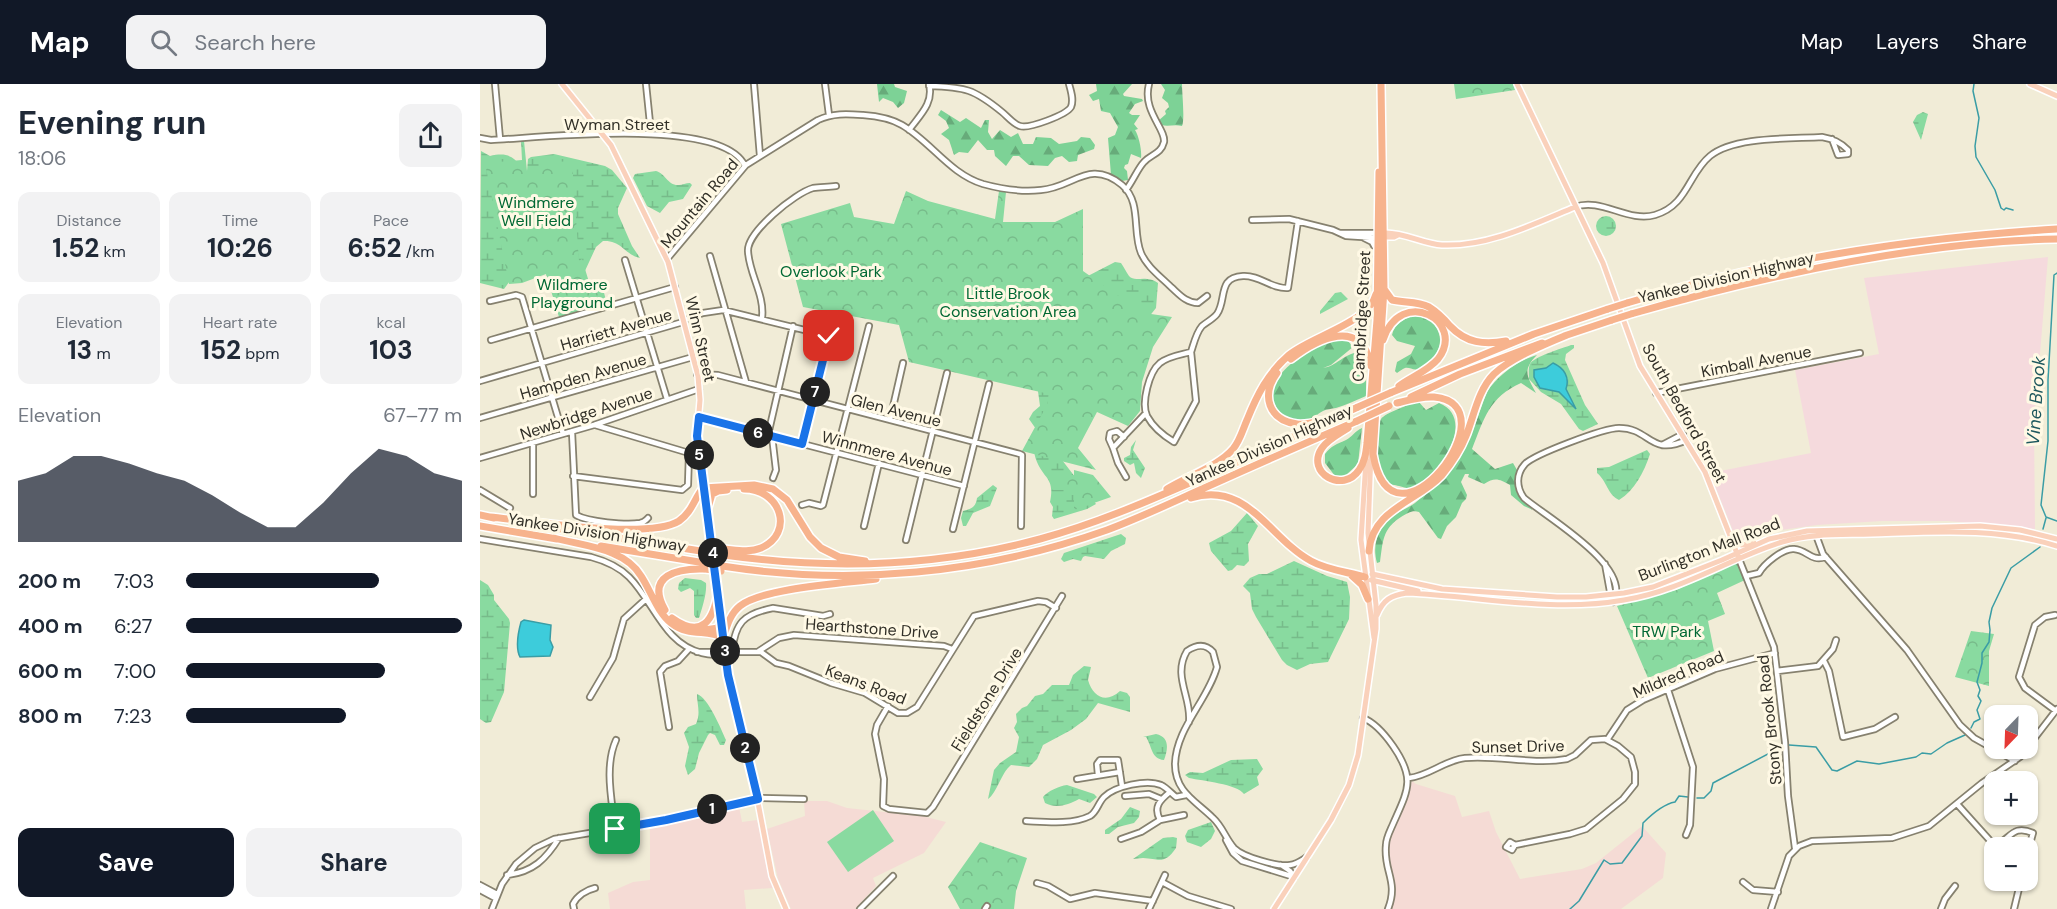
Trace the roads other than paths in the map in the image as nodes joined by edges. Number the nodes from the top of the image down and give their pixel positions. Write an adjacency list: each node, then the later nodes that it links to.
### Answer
1 (502, 84): 11 (street)
2 (562, 84): 18 (main road, Winn Street)
3 (646, 84): 17 (street)
4 (754, 84): 22 (street)
5 (825, 84): 15 (street)
6 (1069, 84): 12 (street)
7 (1149, 84): 25 (street)
8 (1382, 84): 31 (highway, Cambridge Street)
9 (1526, 84): 13 (main road)
10 (2030, 84): 14 (main road)
11 (495, 85): 20 (street)
12 (929, 85): 16 (street)
13 (1517, 85): 26 (main road, South Bedford Street)
14 (2057, 96)
15 (829, 115): 16 (street); 22 (street, Mountain Road)
16 (909, 130): 25 (street)
17 (651, 133): 18 (street, Wyman Street); 23 (street, Wyman Street)
18 (604, 134): 20 (street, Wyman Street); 36 (main road, Winn Street)
19 (480, 138): 20 (street, Wyman Street)
20 (500, 139)
21 (1832, 139): 26 (street)
22 (760, 156): 23 (street, Mountain Road)
23 (745, 166): 36 (street, Mountain Road)
24 (836, 186): 45 (street)
25 (1126, 190): 40 (street)
26 (1575, 207): 31 (main road); 71 (main road, South Bedford Street)
27 (1252, 220): 28 (street)
28 (1299, 221): 30 (street); 55 (street)
29 (2057, 229): 53 (highway, Yankee Division Highway, bridge)
30 (1340, 233): 31 (street); 32 (street)
31 (1381, 235): 32 (street); 34 (highway, Cambridge Street); 39 (highway, Cambridge Street)
32 (1362, 237): 34 (street)
33 (2057, 239): 51 (highway, Yankee Division Highway, bridge)
34 (1378, 255): 39 (highway, Cambridge Street)
35 (710, 256): 43 (street)
36 (667, 259): 38 (main road, Winn Street)
37 (625, 260): 41 (street)
38 (675, 287): 41 (street); 46 (main road, Winn Street)
39 (1381, 287): 53 (highway); 57 (highway, Cambridge Street); 64 (highway, Cambridge Street); 108 (highway)
40 (1207, 296)
41 (636, 298): 49 (street); 50 (street)
42 (490, 301): 49 (street)
43 (725, 311): 45 (street, Harriett Avenue); 46 (street, Harriett Avenue); 66 (street)
44 (834, 315): 52 (street)
45 (762, 318): 47 (street, Harriett Avenue)
46 (683, 322): 50 (street, Harriett Avenue); 58 (main road, Winn Street)
47 (793, 326): 52 (street, Harriett Avenue); 69 (street)
48 (869, 326): 76 (street)
49 (531, 327): 54 (street); 59 (street)
50 (647, 333): 59 (street, Harriett Avenue); 61 (street)
51 (1567, 334): 75 (highway, Yankee Division Highway); 128 (highway)
52 (829, 336): 74 (street)
53 (1522, 339): 70 (highway, Yankee Division Highway)
54 (491, 340)
55 (1191, 352): 77 (street); 77 (street)
56 (1860, 353): 71 (street, Kimball Avenue)
57 (1380, 354): 70 (highway); 92 (highway, Cambridge Street)
58 (693, 357): 61 (street, Hampden Avenue); 63 (main road, Winn Street)
59 (542, 363): 65 (street, Harriett Avenue); 72 (street)
60 (903, 363): 81 (street)
61 (657, 367): 72 (street, Hampden Avenue); 73 (street)
62 (947, 373): 84 (street)
63 (697, 374): 66 (street, Glen Avenue); 68 (main road, Winn Street)
64 (1372, 379): 80 (highway); 92 (highway, Cambridge Street)
65 (480, 381)
66 (746, 382): 69 (street, Glen Avenue)
67 (989, 384): 90 (street)
68 (699, 389): 73 (street, Newbridge Avenue); 78 (main road, Winn Street)
69 (777, 392): 74 (street, Glen Avenue); 87 (street)
70 (1390, 393): 80 (highway, Yankee Division Highway, bridge)
71 (1656, 393): 89 (main road, South Bedford Street)
72 (552, 398): 79 (street, Hampden Avenue); 86 (street)
73 (666, 399): 83 (street, Newbridge Avenue)
74 (812, 401): 76 (street, Glen Avenue); 93 (street)
75 (1397, 403): 82 (highway, Yankee Division Highway, bridge); 92 (highway)
76 (847, 410): 81 (street, Glen Avenue); 96 (street)
77 (1146, 413): 88 (street)
78 (699, 417): 87 (street, Winnmere Avenue); 97 (main road, Winn Street)
79 (480, 418)
80 (1332, 419): 108 (highway, Yankee Division Highway)
81 (890, 420): 84 (street, Glen Avenue)
82 (1357, 421): 92 (highway); 111 (highway, Yankee Division Highway)
83 (594, 425): 85 (street, Newbridge Avenue); 95 (street)
84 (933, 431): 90 (street, Glen Avenue); 100 (street)
85 (572, 432): 86 (street, Newbridge Avenue); 101 (street)
86 (563, 434): 91 (street, Newbridge Avenue)
87 (770, 436): 93 (street, Winnmere Avenue); 103 (street)
88 (1124, 437): 94 (street); 94 (street)
89 (1685, 437): 121 (main road, South Bedford Street); 139 (street)
90 (976, 442): 104 (street); 118 (street, Glen Avenue)
91 (533, 443): 98 (street, Newbridge Avenue); 107 (street)
92 (1370, 443): 128 (main road, Cambridge Street); 137 (main road, Cambridge Street)
93 (802, 444): 96 (street, Winnmere Avenue)
94 (1113, 448): 102 (street)
95 (689, 453): 97 (street); 101 (street)
96 (836, 453): 99 (street, Winnmere Avenue); 109 (street)
97 (699, 454): 105 (main road, Winn Street)
98 (480, 458)
99 (879, 463): 100 (street, Winnmere Avenue); 117 (street)
100 (921, 474): 104 (street, Winnmere Avenue); 125 (street)
101 (573, 476): 115 (street)
102 (1126, 477)
103 (773, 478)
104 (964, 486): 119 (street)
105 (704, 487): 112 (main road, Winn Street); 114 (highway); 132 (highway)
106 (480, 490): 110 (street)
107 (533, 494)
108 (1147, 501): 132 (highway, Yankee Division Highway)
109 (802, 505)
110 (510, 508)
111 (1157, 509): 134 (highway); 135 (highway, Yankee Division Highway)
112 (707, 511): 129 (highway); 138 (main road, Winn Street)
113 (480, 515): 114 (highway, Yankee Division Highway)
114 (490, 517): 129 (highway, Yankee Division Highway, bridge)
115 (648, 518)
116 (480, 526): 122 (highway, Yankee Division Highway)
117 (864, 526)
118 (1020, 526)
119 (953, 528)
120 (1815, 532): 124 (main road, Burlington Mall Road); 126 (main road, Burlington Mall Road); 127 (main road, Burlington Mall Road); 130 (main road, Burlington Mall Road); 131 (street)
121 (1729, 533): 126 (main road); 130 (main road, South Bedford Street)
122 (554, 538): 133 (highway, Yankee Division Highway); 150 (highway)
123 (480, 539): 142 (street)
124 (2057, 539)
125 (906, 540)
126 (1762, 542): 130 (main road, Burlington Mall Road)
127 (2057, 546)
128 (1369, 551): 137 (main road, Cambridge Street)
129 (724, 552): 132 (highway, Yankee Division Highway)
130 (1738, 556): 136 (street, Stony Brook Road); 139 (main road, Burlington Mall Road); 144 (main road, Burlington Mall Road)
131 (1826, 557): 136 (street); 172 (street)
132 (891, 563)
133 (705, 566): 135 (highway, Yankee Division Highway, bridge); 138 (highway)
134 (1330, 567): 137 (highway); 143 (highway)
135 (920, 572): 151 (highway)
136 (1746, 576): 159 (street, Stony Brook Road)
137 (1370, 577): 139 (main road, Burlington Mall Road); 141 (main road, Burlington Mall Road); 143 (main road, Cambridge Street); 147 (main road, Cambridge Street)
138 (718, 591): 149 (main road, Winn Street)
139 (1613, 595): 144 (street)
140 (1062, 596): 145 (street, Fieldstone Drive)
141 (1437, 596): 144 (main road, Burlington Mall Road); 147 (main road, Burlington Mall Road)
142 (646, 599): 155 (street); 163 (street)
143 (1368, 599): 152 (main road, Cambridge Street)
144 (1613, 602)
145 (1056, 608): 154 (street, Keans Road); 164 (street, Fieldstone Drive)
146 (830, 614): 157 (street)
147 (1377, 615): 152 (main road, Cambridge Street)
148 (2055, 615): 165 (street)
149 (721, 621): 150 (highway); 151 (main road, Winn Street)
150 (687, 631): 151 (highway)
151 (723, 638): 156 (main road, Winn Street)
152 (1374, 640): 167 (main road, Cambridge Street)
153 (1836, 640): 160 (street)
154 (952, 649): 158 (street, Hearthstone Drive); 164 (street, Keans Road)
155 (689, 650): 156 (street, Keans Road); 169 (street)
156 (725, 652): 157 (street, Keans Road); 182 (main road, Winn Street)
157 (732, 652): 158 (street, Keans Road)
158 (758, 652): 164 (street, Keans Road)
159 (1775, 653): 161 (street, Stony Brook Road); 162 (street, Mildred Road)
160 (1824, 662): 161 (street); 166 (street)
161 (1777, 671): 197 (street, Stony Brook Road)
162 (1668, 690): 171 (street, Mildred Road); 190 (street)
163 (590, 697)
164 (888, 706)
165 (2056, 714): 172 (street)
166 (1895, 717)
167 (1364, 718): 175 (street); 198 (main road, Cambridge Street)
168 (1189, 722): 168 (street); 179 (street)
169 (669, 727)
170 (616, 740): 188 (street)
171 (1607, 740): 175 (street, Sunset Drive); 196 (street)
172 (2015, 761): 184 (street)
173 (1120, 772): 174 (street); 174 (street); 177 (street)
174 (1098, 775): 176 (street)
175 (1409, 778): 222 (street)
176 (1077, 779)
177 (1122, 786): 178 (street); 187 (street)
178 (1170, 792): 179 (street); 181 (street)
179 (1186, 795): 189 (street)
180 (1125, 796): 181 (street)
181 (1161, 798): 186 (street)
182 (758, 799): 183 (street); 188 (street); 217 (main road, Winn Street)
183 (804, 799)
184 (1956, 804): 191 (street); 197 (street)
185 (1184, 815): 186 (street)
186 (1160, 820): 195 (street)
187 (1026, 821)
188 (615, 829): 194 (street)
189 (1225, 835): 199 (street); 203 (street)
190 (1686, 835)
191 (1986, 837)
192 (2009, 837): 193 (street)
193 (2031, 837)
194 (559, 838): 200 (street); 200 (street)
195 (1121, 839)
196 (1515, 845)
197 (1796, 848): 212 (street)
198 (1309, 855): 199 (street); 203 (main road, Cambridge Street)
199 (1275, 863): 203 (street)
200 (507, 875): 213 (street)
201 (1165, 875): 204 (street)
202 (893, 876): 218 (street)
203 (1294, 877): 221 (main road, Cambridge Street)
204 (1162, 882): 214 (street); 220 (street)
205 (1743, 882): 212 (street)
206 (1037, 883): 214 (street)
207 (480, 885): 213 (street)
208 (1955, 886): 224 (street)
209 (595, 888): 216 (street)
210 (480, 890): 213 (street)
211 (2018, 891): 225 (street)
212 (1778, 892): 223 (street)
213 (496, 896): 215 (street)
214 (1153, 901): 219 (street)
215 (492, 909)
216 (574, 909)
217 (786, 909)
218 (860, 909)
219 (1149, 909)
220 (1231, 909)
221 (1274, 909)
222 (1388, 909)
223 (1771, 909)
224 (1941, 909)
225 (2014, 909)

